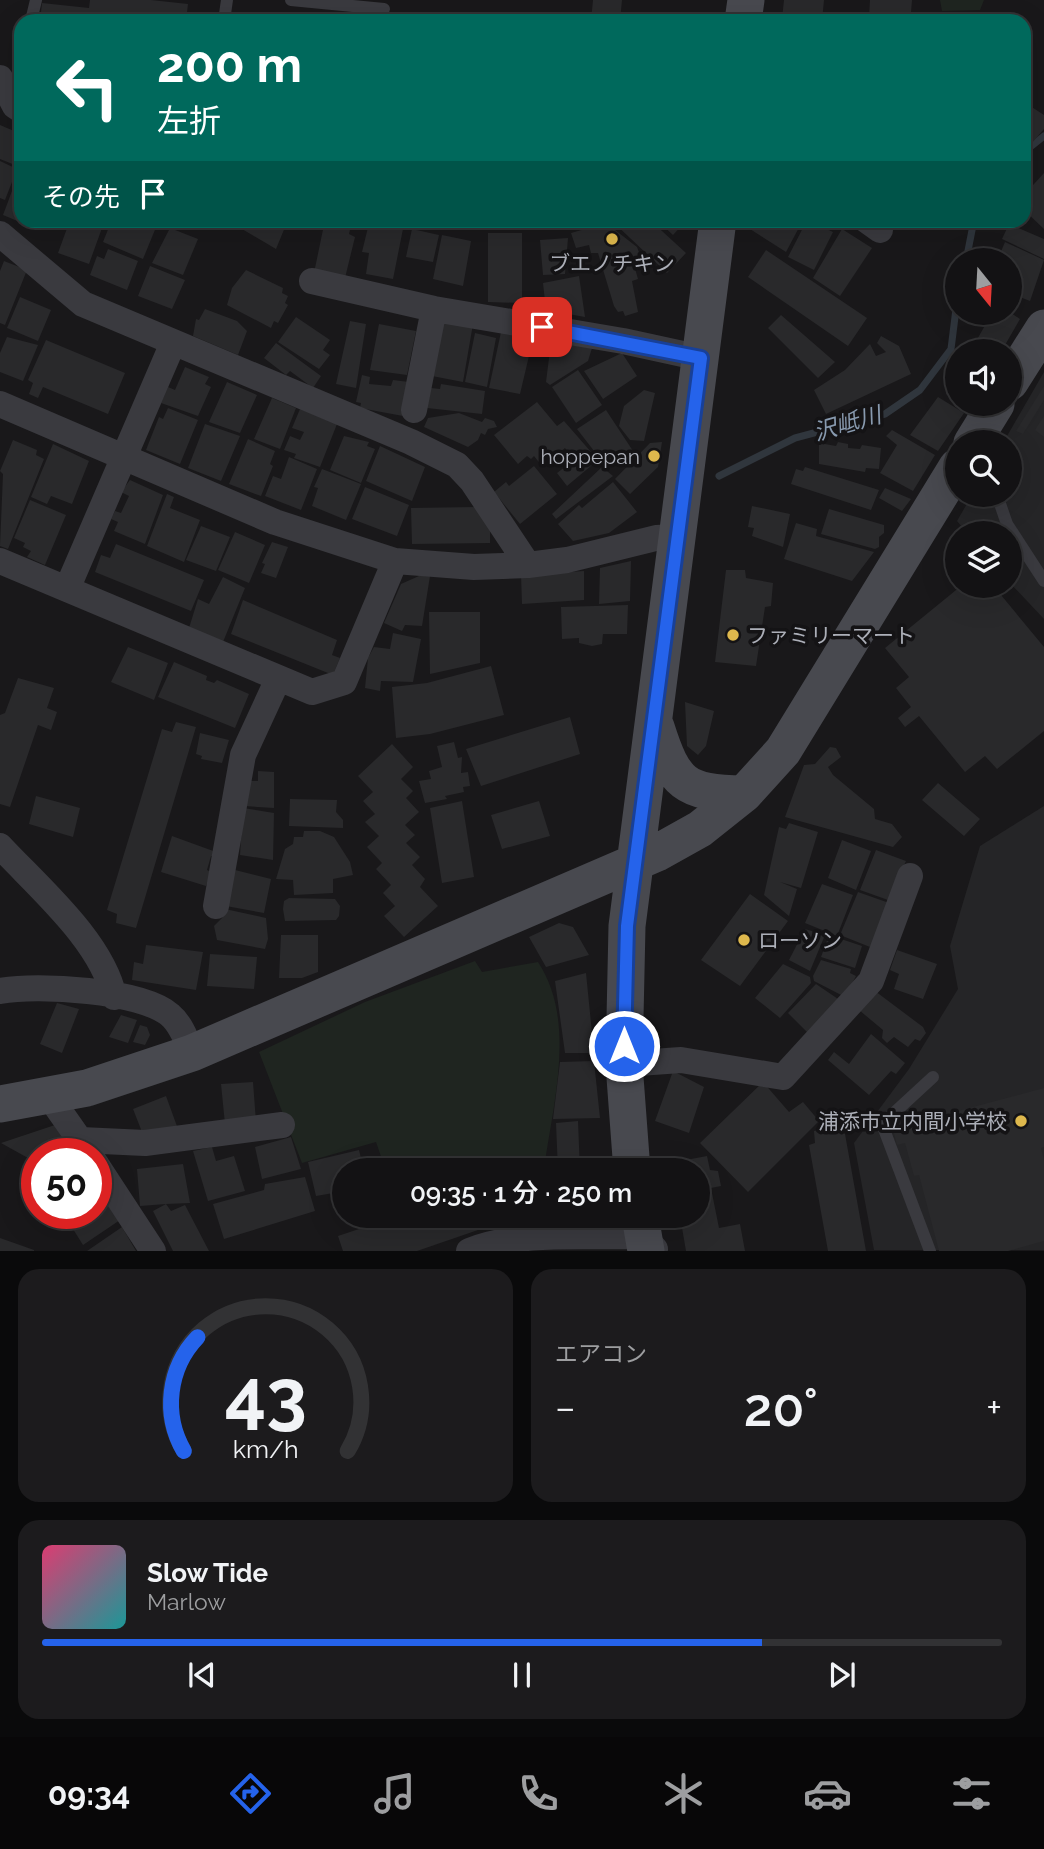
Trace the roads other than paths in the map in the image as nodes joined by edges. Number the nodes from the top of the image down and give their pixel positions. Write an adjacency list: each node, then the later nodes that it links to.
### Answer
1 (291, 0): 2 (lane)
2 (384, 9)
3 (2, 85): 4 (street)
4 (14, 101)
5 (717, 228): 11 (street)
6 (0, 234): 10 (street)
7 (312, 281): 8 (street)
8 (434, 309): 11 (street); 14 (street)
9 (1044, 328): 12 (street)
10 (173, 343): 15 (street); 21 (street)
11 (701, 358): 18 (street)
12 (1022, 363)
13 (0, 404): 15 (street)
14 (414, 410)
15 (124, 456): 20 (street); 23 (street)
16 (945, 487): 26 (street)
17 (1001, 507): 22 (lane)
18 (679, 528): 21 (street); 25 (street)
19 (0, 561): 23 (street)
20 (396, 561): 21 (street); 24 (street)
21 (528, 565)
22 (1044, 581)
23 (67, 589): 24 (street)
24 (278, 679): 30 (street)
25 (655, 723): 26 (street); 28 (street)
26 (744, 794): 28 (street)
27 (0, 846): 32 (street)
28 (635, 863): 33 (street); 34 (street)
29 (910, 876): 34 (street)
30 (216, 906)
31 (0, 991): 32 (street)
32 (114, 996): 33 (street)
33 (192, 1053): 36 (street)
34 (624, 1064): 41 (street)
35 (933, 1077): 46 (lane)
36 (49, 1096): 37 (street); 39 (street)
37 (0, 1104)
38 (282, 1125): 40 (street)
39 (79, 1138)
40 (112, 1145)
41 (631, 1158)
42 (112, 1188): 44 (street)
43 (646, 1238): 45 (street)
44 (153, 1251)
45 (469, 1251)
46 (930, 1251)

